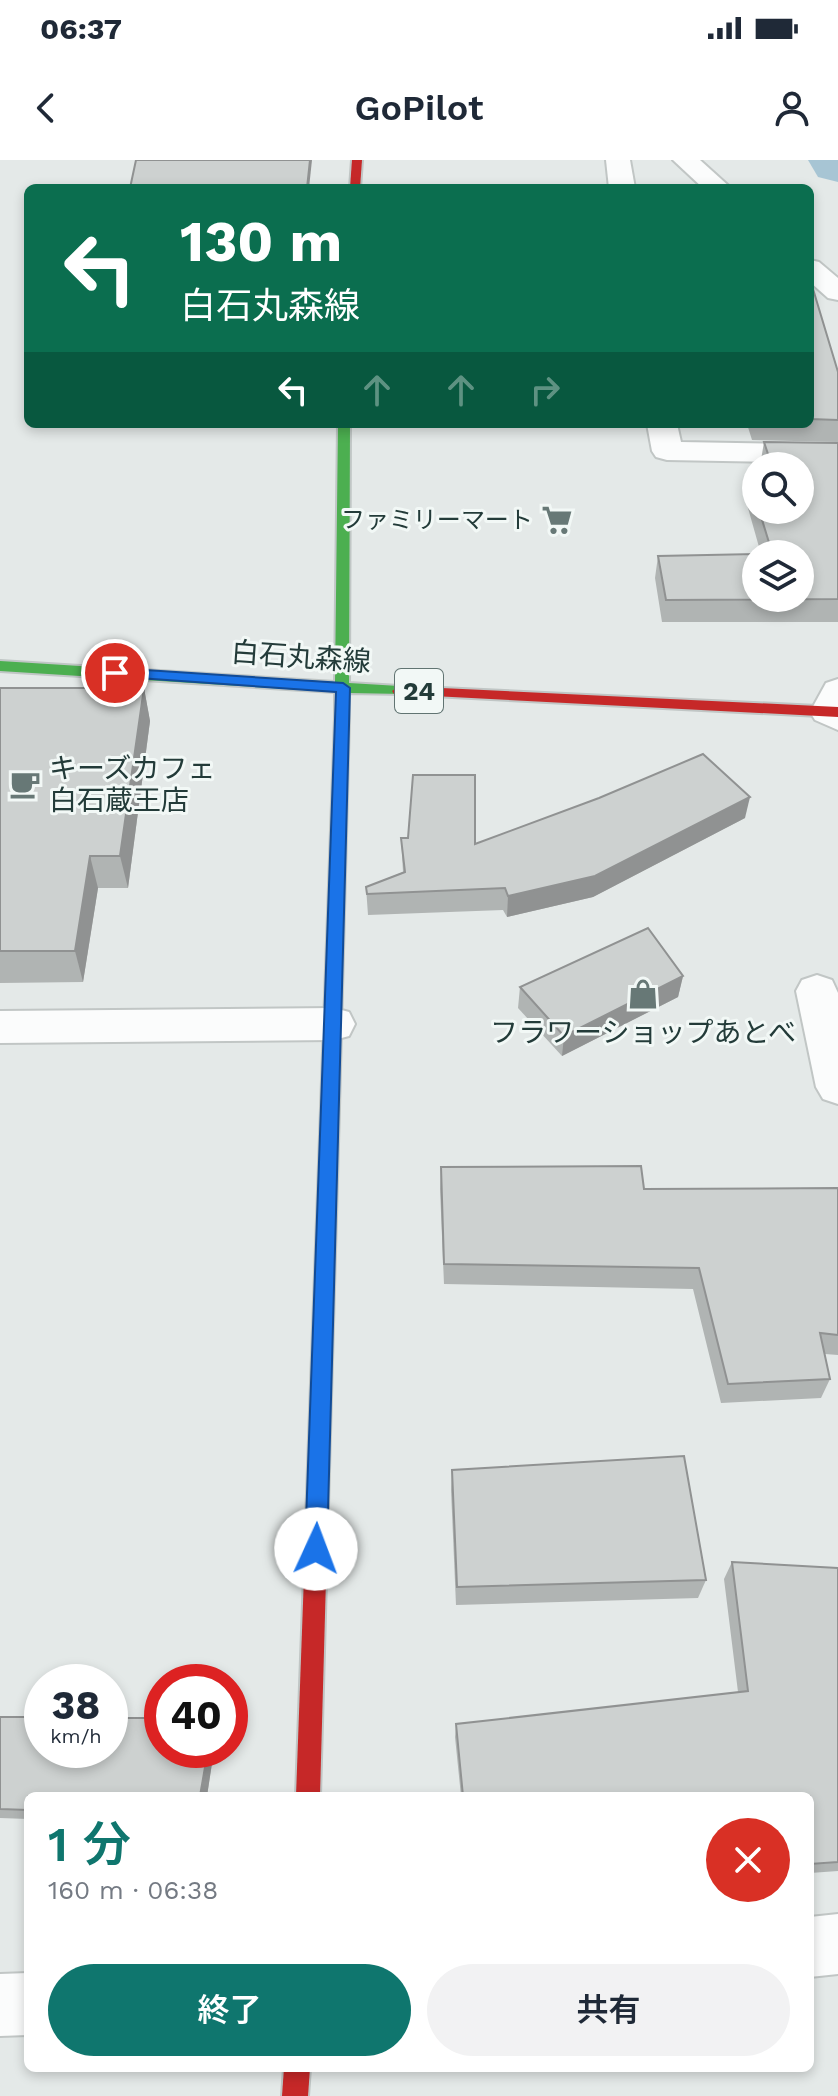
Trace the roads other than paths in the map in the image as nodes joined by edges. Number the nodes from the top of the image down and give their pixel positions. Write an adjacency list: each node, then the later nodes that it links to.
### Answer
1 (357, 160): 4 (street)
2 (618, 160): 5 (street)
3 (685, 160): 6 (street)
4 (355, 184)
5 (621, 184)
6 (713, 184)
7 (814, 271): 8 (street)
8 (838, 292)
9 (344, 428): 13 (street)
10 (663, 428): 11 (street)
11 (838, 454)
12 (0, 666): 13 (street, 白石丸森線 / 24)
13 (343, 688): 14 (street, 白石丸森線 / 24); 16 (street)
14 (836, 708)
15 (817, 991): 18 (street)
16 (334, 1024): 17 (street); 19 (street)
17 (0, 1027)
18 (838, 1087)
19 (308, 1792)
20 (838, 1944): 21 (street)
21 (814, 1947)
22 (24, 2004): 23 (street)
23 (0, 2005)
24 (297, 2072): 25 (street)
25 (295, 2096)

